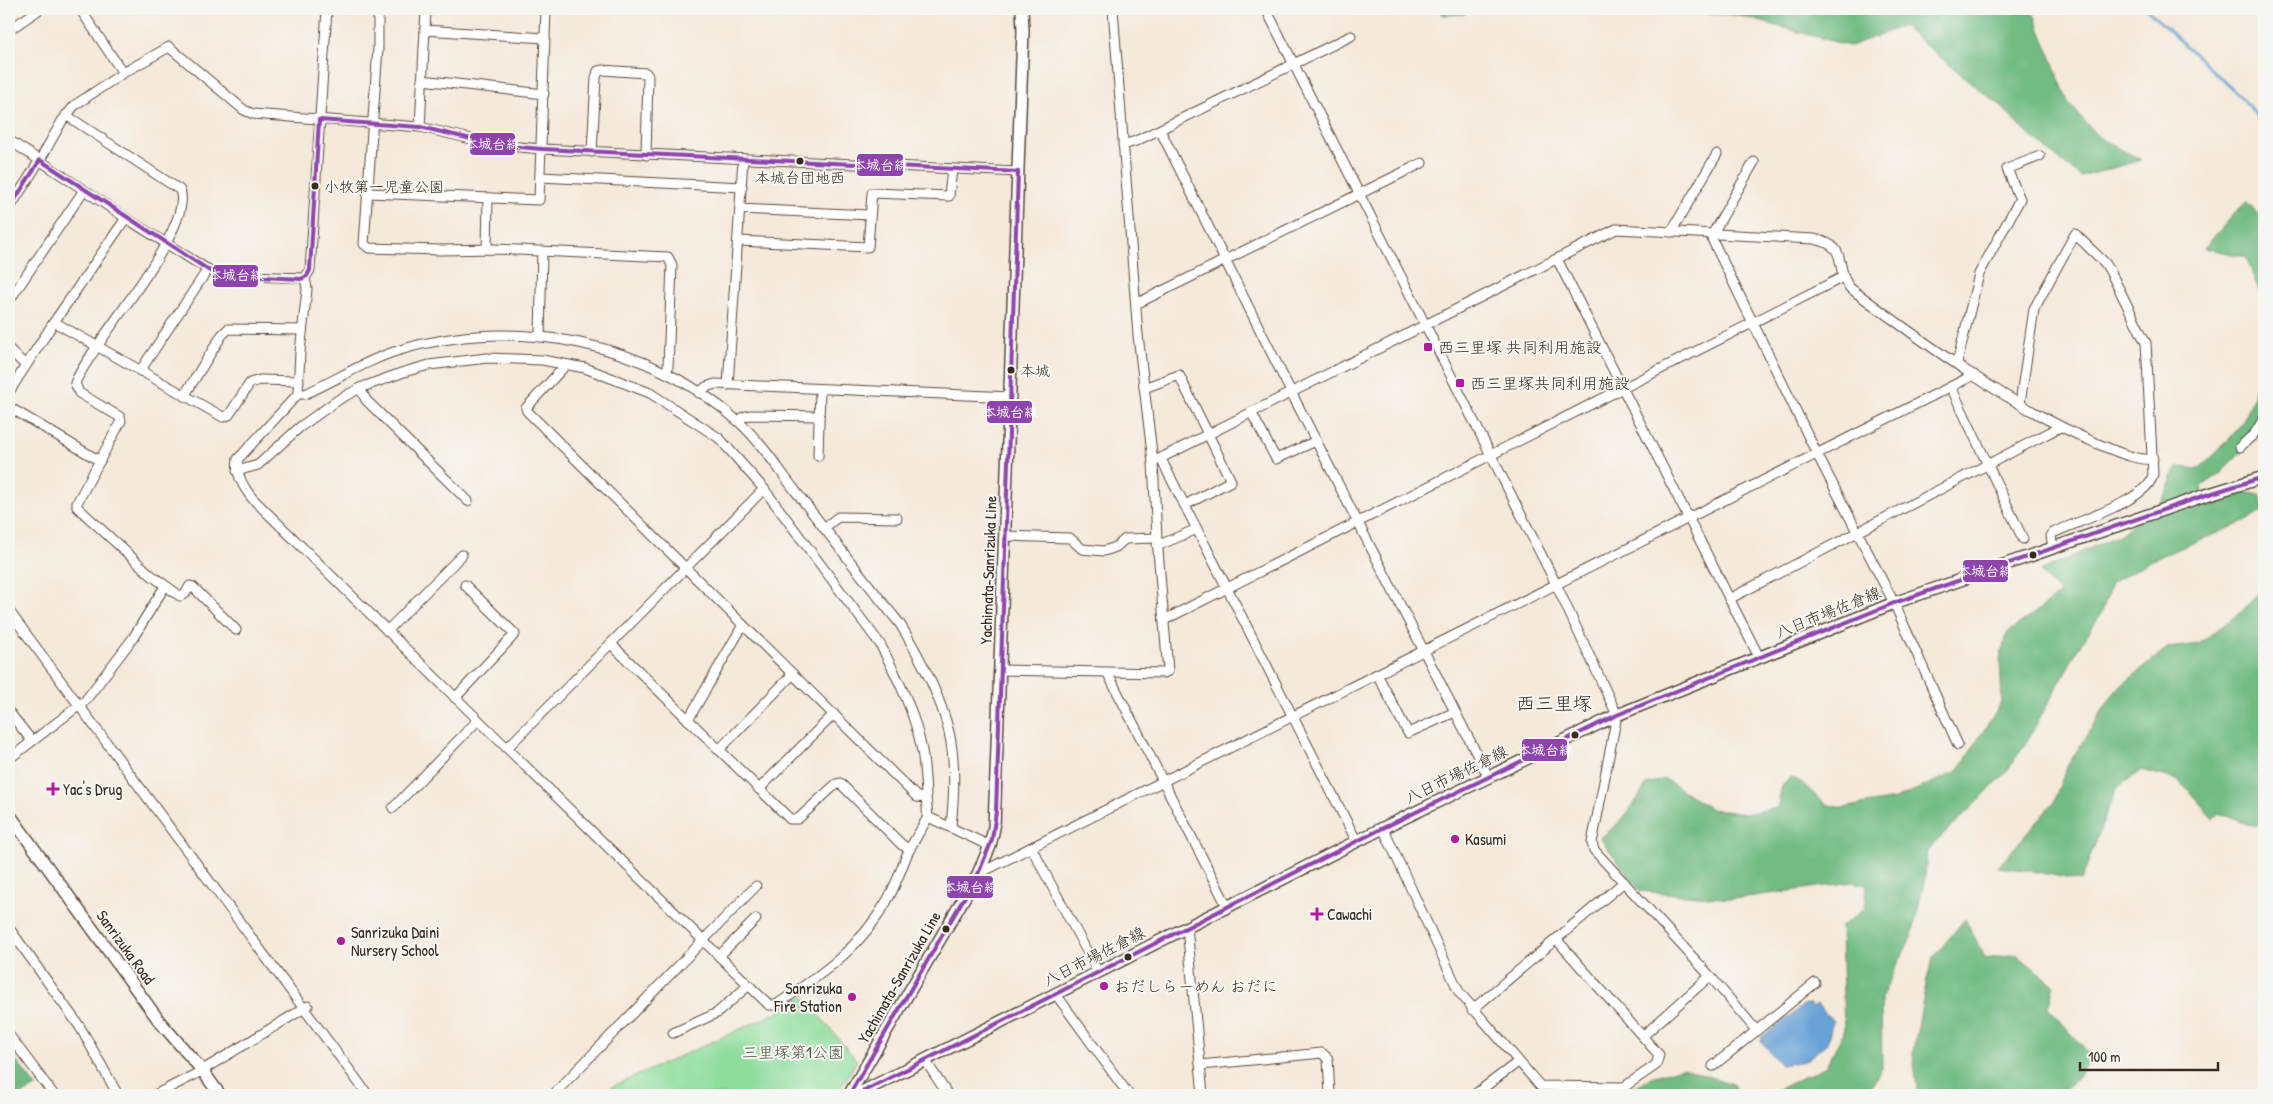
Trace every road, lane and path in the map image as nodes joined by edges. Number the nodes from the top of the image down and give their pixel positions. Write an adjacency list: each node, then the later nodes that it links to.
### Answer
1 (40, 9): 10 (street)
2 (80, 9): 15 (street)
3 (327, 9): 19 (street)
4 (378, 9): 20 (street)
5 (426, 9): 11 (street)
6 (546, 9): 13 (street)
7 (1022, 9): 35 (main road, Yachimata-Sanrizuka Line)
8 (1113, 9): 24 (street)
9 (1266, 9): 14 (street)
10 (9, 30)
11 (425, 30): 13 (street); 16 (street)
12 (1351, 36): 14 (street)
13 (546, 38): 17 (street)
14 (1294, 64): 22 (street); 40 (street)
15 (123, 73): 18 (street); 19 (street)
16 (422, 80): 17 (street); 21 (street)
17 (544, 94): 25 (street)
18 (66, 115): 31 (street); 49 (street)
19 (319, 120): 20 (street); 56 (street)
20 (372, 123): 21 (street); 39 (street)
21 (420, 127): 25 (street)
22 (1160, 130): 24 (street); 53 (street)
23 (9, 140): 31 (street)
24 (1123, 145): 58 (street)
25 (542, 150): 26 (street); 36 (street)
26 (592, 152): 27 (street); 27 (street)
27 (646, 154): 30 (street)
28 (1716, 154): 46 (street)
29 (2040, 156): 66 (street)
30 (743, 159): 34 (street); 37 (street)
31 (40, 160): 38 (street); 42 (street)
32 (1754, 162): 47 (street)
33 (1422, 163): 40 (street)
34 (952, 170): 35 (street); 44 (street)
35 (1018, 172): 84 (main road, Yachimata-Sanrizuka Line)
36 (540, 177): 37 (street); 41 (street)
37 (742, 186): 43 (street)
38 (84, 190): 45 (street); 57 (street)
39 (368, 192): 41 (street); 50 (street)
40 (1360, 194): 53 (street); 61 (street)
41 (488, 198): 50 (street)
42 (9, 209)
43 (740, 209): 44 (street); 48 (street)
44 (870, 215): 48 (street)
45 (126, 218): 49 (street); 59 (street)
46 (1671, 232): 47 (street); 52 (street)
47 (1713, 233): 55 (street); 60 (street)
48 (738, 241): 73 (street)
49 (167, 243): 54 (street); 64 (street)
50 (487, 249): 51 (street)
51 (542, 251): 63 (street); 70 (street)
52 (1557, 259): 61 (street); 78 (street)
53 (1226, 260): 58 (street); 80 (street)
54 (208, 270): 56 (street); 69 (street)
55 (1844, 277): 60 (street); 66 (street)
56 (305, 278): 62 (street)
57 (9, 301)
58 (1136, 304): 76 (street)
59 (54, 322): 64 (street); 68 (street)
60 (1754, 323): 78 (street); 95 (street)
61 (1425, 324): 80 (street); 97 (street)
62 (302, 330): 72 (street); 83 (street)
63 (540, 337): 70 (street); 82 (street)
64 (97, 347): 69 (street); 100 (street)
65 (9, 349): 68 (street)
66 (1957, 363): 71 (street)
67 (564, 364): 75 (street); 104 (street); 118 (street)
68 (25, 365): 79 (street)
69 (140, 371): 83 (street)
70 (666, 373): 81 (street)
71 (1974, 375): 74 (street); 85 (street)
72 (299, 381): 82 (street); 83 (street)
73 (728, 385): 77 (street); 81 (street)
74 (1951, 387): 95 (street); 101 (street)
75 (360, 388): 102 (street); 105 (street)
76 (1144, 388): 92 (street); 99 (street)
77 (820, 389): 84 (street); 88 (street)
78 (1623, 389): 97 (street); 108 (street)
79 (9, 392)
80 (1291, 392): 87 (street); 93 (street)
81 (699, 393): 90 (street)
82 (298, 394): 102 (street)
83 (184, 396)
84 (1011, 397): 113 (main road, Yachimata-Sanrizuka Line)
85 (2020, 404): 91 (street); 98 (street)
86 (9, 407): 100 (street)
87 (1251, 412): 92 (street); 93 (street)
88 (819, 416): 90 (street); 96 (street)
89 (2264, 418): 94 (street)
90 (739, 422): 110 (street)
91 (2060, 427): 98 (street); 101 (street)
92 (1209, 434): 99 (street); 106 (street)
93 (1316, 440): 109 (street)
94 (2240, 447)
95 (1817, 454): 108 (street); 112 (street)
96 (818, 456)
97 (1491, 456): 109 (street); 119 (street)
98 (2153, 459): 116 (street)
99 (1157, 460): 106 (street); 115 (street)
100 (100, 462): 121 (street)
101 (1988, 465): 112 (street); 114 (street)
102 (238, 471): 129 (street)
103 (2264, 477): 116 (main road, 八日市場佐倉線)
104 (764, 489): 118 (street); 154 (street)
105 (468, 500)
106 (1184, 505): 111 (street)
107 (897, 518): 110 (street)
108 (1688, 518): 119 (street); 123 (street)
109 (1358, 523): 122 (street); 131 (street)
110 (824, 528): 158 (street)
111 (1197, 529): 115 (street); 122 (street)
112 (1857, 533): 123 (street); 124 (street)
113 (1005, 536): 115 (street); 133 (main road, Yachimata-Sanrizuka Line)
114 (2023, 539)
115 (1157, 542): 126 (street)
116 (2053, 548): 124 (main road, 八日市場佐倉線)
117 (462, 555): 129 (street)
118 (685, 566): 127 (street); 130 (street)
119 (1556, 584): 131 (street); 142 (street)
120 (465, 585): 137 (street)
121 (165, 586): 128 (street); 138 (street)
122 (1228, 589): 126 (street); 143 (street)
123 (1729, 600): 132 (street)
124 (1894, 603): 132 (main road, 八日市場佐倉線); 147 (street)
125 (9, 611): 138 (street)
126 (1164, 620): 135 (street)
127 (743, 626): 134 (street); 144 (street)
128 (236, 630)
129 (387, 631): 137 (street)
130 (611, 644): 144 (street); 148 (street)
131 (1424, 651): 136 (street); 140 (street)
132 (1758, 657): 142 (main road, 八日市場佐倉線)
133 (1000, 670): 135 (street); 161 (main road, Yachimata-Sanrizuka Line)
134 (793, 674): 141 (street); 149 (street)
135 (1108, 674): 152 (street)
136 (1377, 674): 140 (street); 143 (street)
137 (455, 698): 145 (street)
138 (80, 707): 146 (street); 179 (street)
139 (9, 712): 146 (street)
140 (1455, 712): 151 (street)
141 (834, 714): 153 (street); 154 (street)
142 (1617, 715): 151 (main road, 八日市場佐倉線); 165 (street)
143 (1293, 716): 152 (street); 160 (street)
144 (688, 720): 149 (street)
145 (478, 721): 148 (street); 155 (street)
146 (32, 742): 150 (street)
147 (1958, 745)
148 (507, 748): 172 (street)
149 (719, 750): 153 (street)
150 (9, 759)
151 (1488, 776): 159 (main road, 八日市場佐倉線)
152 (1163, 781): 162 (street); 167 (street)
153 (760, 789): 163 (street)
154 (925, 798): 157 (street)
155 (393, 808)
156 (9, 814): 189 (main road, Sanrizuka Road)
157 (928, 817): 158 (street); 163 (street)
158 (951, 827): 161 (street)
159 (1383, 828): 160 (main road, 八日市場佐倉線); 180 (street)
160 (1357, 842): 167 (main road, 八日市場佐倉線)
161 (990, 846): 164 (main road, Yachimata-Sanrizuka Line)
162 (1031, 847): 164 (street); 174 (street)
163 (910, 848): 177 (street)
164 (978, 874): 196 (main road, Yachimata-Sanrizuka Line)
165 (1624, 882): 171 (street); 175 (street)
166 (756, 886): 172 (street)
167 (1227, 906): 169 (main road, 八日市場佐倉線)
168 (756, 919): 173 (street)
169 (1188, 927): 174 (main road, 八日市場佐倉線); 187 (street)
170 (9, 928): 191 (street)
171 (1556, 938): 180 (street); 184 (street)
172 (703, 940): 173 (street); 195 (street)
173 (719, 956): 177 (street)
174 (1098, 972): 178 (main road, 八日市場佐倉線)
175 (1710, 976): 181 (street); 184 (street)
176 (1814, 983): 181 (street)
177 (749, 985): 182 (street)
178 (1055, 993): 185 (main road, 八日市場佐倉線); 199 (street)
179 (306, 1008): 189 (street); 194 (street)
180 (1472, 1010): 186 (street)
181 (1756, 1030): 188 (street)
182 (673, 1034)
183 (9, 1035): 190 (street)
184 (1643, 1036): 186 (street)
185 (925, 1060): 197 (main road, 八日市場佐倉線); 198 (street)
186 (1518, 1062): 202 (street)
187 (1201, 1065): 200 (street); 201 (street)
188 (1713, 1066)
189 (202, 1070): 192 (street); 193 (main road, Sanrizuka Road)
190 (54, 1095)
191 (118, 1095)
192 (155, 1095)
193 (220, 1095)
194 (368, 1095)
195 (553, 1095)
196 (849, 1095)
197 (856, 1095)
198 (948, 1095)
199 (1129, 1095)
200 (1203, 1095)
201 (1330, 1095)
202 (1474, 1095)

